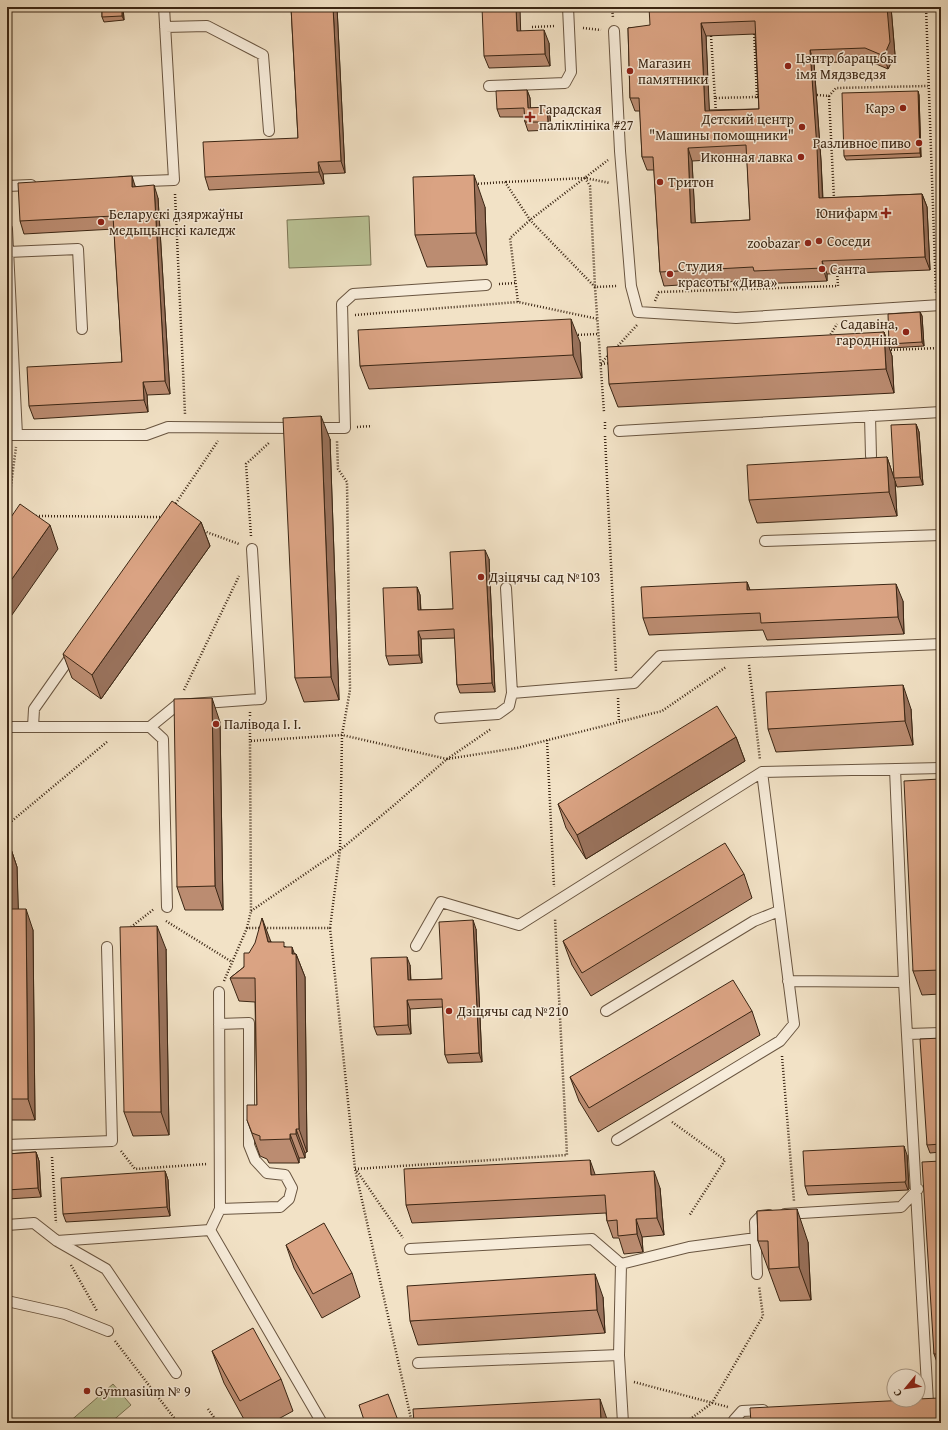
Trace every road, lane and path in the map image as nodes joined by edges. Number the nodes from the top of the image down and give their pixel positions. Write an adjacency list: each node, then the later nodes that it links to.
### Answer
1 (164, 7): 4 (lane)
2 (568, 7): 8 (lane)
3 (926, 7): 9 (path)
4 (165, 27): 16 (lane); 19 (lane)
5 (614, 31): 17 (lane)
6 (746, 31): 12 (path)
7 (711, 36): 14 (path)
8 (489, 86)
9 (928, 86): 11 (path); 36 (path)
10 (817, 95): 11 (path)
11 (830, 96): 26 (path)
12 (757, 97): 13 (path); 14 (path)
13 (763, 97)
14 (715, 98): 15 (path)
15 (711, 117)
16 (269, 131)
17 (620, 151): 18 (path); 25 (lane)
18 (585, 178): 21 (path); 25 (path); 27 (path); 33 (path)
19 (174, 180): 20 (lane); 54 (path)
20 (111, 182)
21 (505, 182): 22 (path); 27 (path)
22 (470, 184)
23 (39, 185): 24 (lane)
24 (7, 186)
25 (623, 186): 37 (lane)
26 (834, 199)
27 (530, 220): 33 (path); 35 (path)
28 (7, 229): 29 (lane)
29 (8, 252): 41 (lane); 59 (lane)
30 (837, 263): 34 (path)
31 (486, 285): 39 (lane)
32 (613, 286): 33 (path)
33 (595, 287): 40 (path)
34 (659, 292)
35 (518, 302): 39 (path); 40 (path)
36 (939, 305): 38 (lane); 45 (path)
37 (650, 312): 38 (lane); 48 (path)
38 (844, 312): 44 (path)
39 (342, 316): 57 (lane)
40 (598, 319): 42 (path)
41 (82, 328)
42 (599, 334): 43 (path); 48 (path)
43 (575, 335)
44 (826, 342)
45 (939, 348): 46 (path); 49 (path)
46 (883, 351)
47 (616, 363): 48 (path)
48 (601, 364): 50 (path)
49 (941, 393)
50 (604, 412)
51 (941, 412): 52 (lane)
52 (870, 416): 58 (lane); 60 (lane)
53 (605, 422): 76 (path)
54 (186, 427): 55 (lane); 59 (lane)
55 (227, 427): 56 (lane); 61 (path)
56 (285, 428): 57 (lane); 69 (path)
57 (336, 428): 87 (path)
58 (619, 431)
59 (12, 435): 63 (path)
60 (870, 456)
61 (171, 510)
62 (16, 515): 63 (path)
63 (7, 516)
64 (32, 516): 65 (path)
65 (167, 517)
66 (195, 528): 69 (path)
67 (941, 535): 68 (lane)
68 (765, 541)
69 (252, 549): 78 (lane)
70 (242, 570): 79 (path)
71 (506, 588): 77 (lane)
72 (941, 644): 74 (lane)
73 (79, 645): 83 (lane)
74 (748, 652): 76 (lane); 93 (path)
75 (728, 666): 81 (path)
76 (617, 684): 77 (lane); 81 (path)
77 (512, 694): 80 (lane)
78 (250, 699): 79 (lane); 89 (path)
79 (177, 705): 85 (lane)
80 (440, 718)
81 (619, 722): 88 (path)
82 (7, 727): 83 (lane)
83 (33, 727): 84 (lane)
84 (124, 727): 85 (lane); 94 (path)
85 (150, 727): 96 (lane)
86 (492, 728): 90 (path)
87 (342, 735): 89 (path); 90 (path); 95 (path)
88 (547, 740): 90 (path); 97 (path)
89 (250, 741): 100 (path)
90 (447, 759): 95 (path)
91 (941, 768): 92 (lane)
92 (895, 769): 93 (lane); 111 (lane)
93 (762, 772): 97 (lane); 101 (lane)
94 (7, 825)
95 (340, 850): 100 (path); 105 (path)
96 (166, 896): 98 (lane); 99 (path)
97 (554, 902): 108 (lane); 124 (path)
98 (167, 907)
99 (151, 911): 102 (path); 106 (path)
100 (251, 911): 104 (path)
101 (779, 911): 110 (lane); 113 (lane)
102 (158, 916)
103 (165, 920): 109 (path)
104 (247, 928): 105 (path); 109 (path)
105 (330, 928): 124 (path)
106 (129, 929)
107 (108, 946): 120 (lane)
108 (416, 946)
109 (232, 962): 112 (path)
110 (788, 981): 111 (lane); 117 (lane)
111 (904, 982): 116 (lane)
112 (219, 992): 114 (lane)
113 (606, 1011)
114 (219, 1024): 123 (lane); 127 (lane)
115 (941, 1033): 116 (lane)
116 (908, 1034): 126 (lane)
117 (780, 1041): 118 (lane); 128 (path)
118 (660, 1114): 119 (lane); 129 (path)
119 (617, 1140)
120 (112, 1141): 121 (lane); 123 (path)
121 (51, 1143): 122 (lane); 133 (path)
122 (7, 1145)
123 (220, 1163): 127 (lane)
124 (355, 1169): 134 (path); 152 (path)
125 (925, 1181): 126 (lane)
126 (917, 1191): 128 (lane); 144 (lane)
127 (220, 1209): 131 (lane)
128 (795, 1213): 132 (lane)
129 (689, 1216)
130 (7, 1225): 133 (lane)
131 (210, 1230): 133 (lane); 151 (lane)
132 (756, 1238): 136 (lane); 137 (lane)
133 (58, 1241): 142 (lane)
134 (410, 1249): 136 (lane)
135 (69, 1262): 139 (path)
136 (620, 1264): 140 (lane)
137 (757, 1274): 145 (path)
138 (7, 1301): 139 (lane)
139 (108, 1331): 149 (path)
140 (619, 1355): 141 (lane); 143 (lane)
141 (418, 1363)
142 (176, 1373)
143 (621, 1379): 145 (path); 153 (lane)
144 (941, 1402)
145 (712, 1403): 148 (path); 154 (path)
146 (208, 1408): 150 (path)
147 (773, 1410): 148 (lane)
148 (742, 1411): 155 (lane)
149 (178, 1423)
150 (218, 1423)
151 (322, 1423)
152 (412, 1423)
153 (623, 1423)
154 (685, 1423)
155 (733, 1423)

